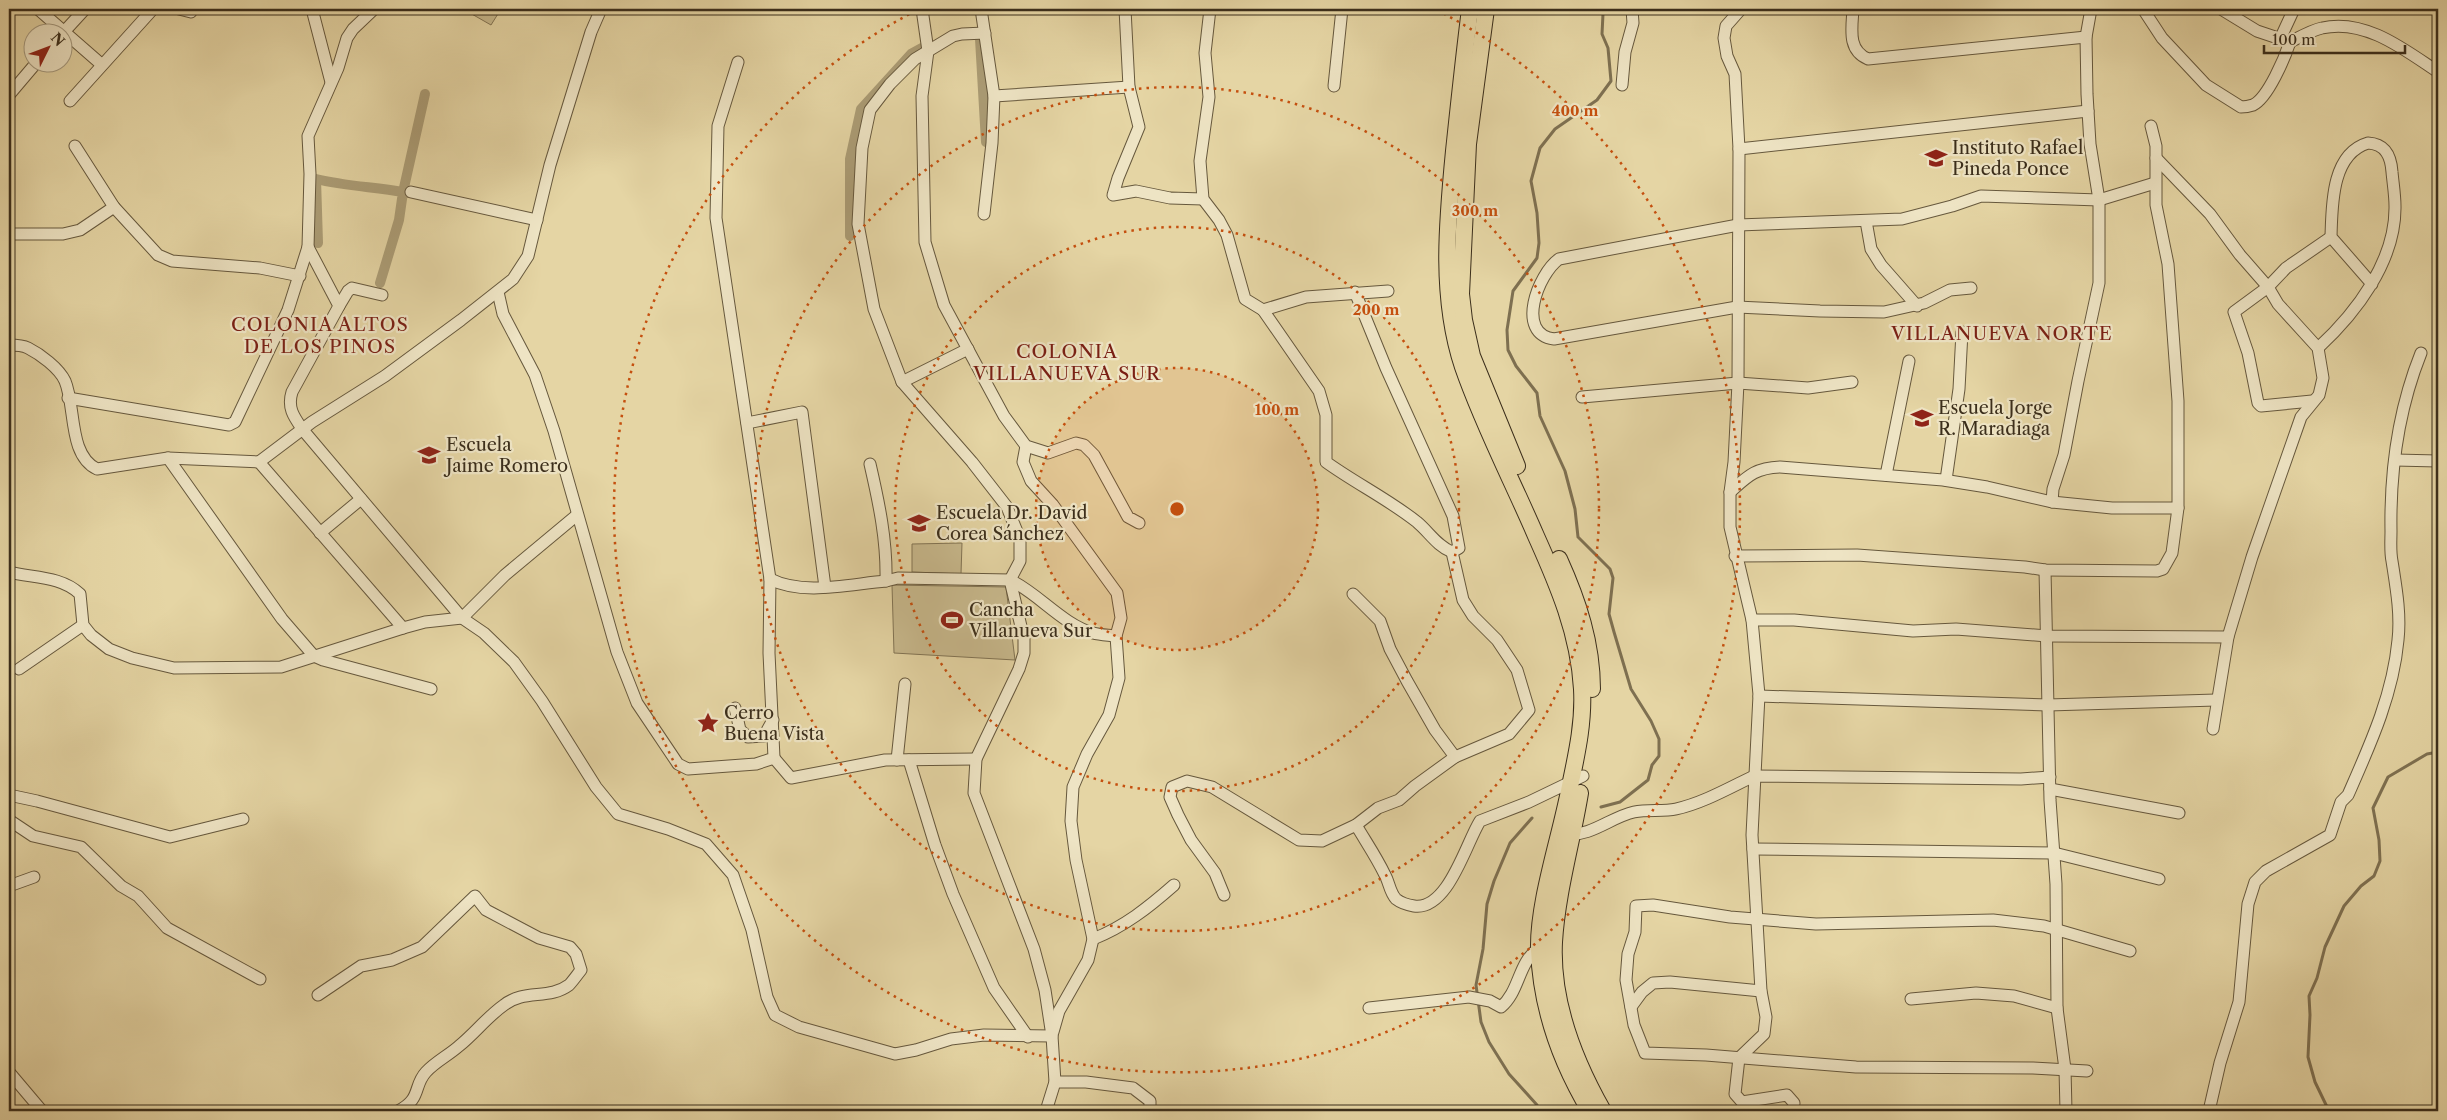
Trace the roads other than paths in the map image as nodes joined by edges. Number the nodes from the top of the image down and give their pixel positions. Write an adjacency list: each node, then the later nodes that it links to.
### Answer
1 (38, 9): 23 (street)
2 (85, 9): 24 (street)
3 (153, 9): 31 (street)
4 (179, 9): 22 (street)
5 (312, 9): 34 (street)
6 (374, 9): 34 (street)
7 (601, 9): 52 (street)
8 (922, 9): 29 (street)
9 (981, 9): 25 (street)
10 (1125, 9): 36 (street)
11 (1210, 9): 48 (street)
12 (1342, 9): 37 (street)
13 (1470, 9): 131 (highway)
14 (1486, 9): 131 (highway)
15 (1632, 9): 35 (street)
16 (1741, 9): 44 (street)
17 (1853, 9): 26 (street)
18 (2092, 9): 26 (street)
19 (2143, 9): 27 (street)
20 (2221, 9): 27 (street)
21 (2294, 9): 27 (street)
22 (191, 12)
23 (52, 22)
24 (72, 24)
25 (986, 33): 29 (street); 39 (street)
26 (2086, 37): 41 (street)
27 (2286, 39): 33 (street)
28 (72, 40): 31 (street)
29 (928, 51): 73 (street); 76 (street)
30 (738, 62): 82 (street)
31 (102, 64): 40 (street)
32 (29, 72): 38 (street)
33 (2438, 72)
34 (331, 82): 57 (street)
35 (1622, 85)
36 (1129, 86): 39 (street); 48 (street)
37 (1334, 86)
38 (9, 95)
39 (994, 96): 51 (street)
40 (70, 100)
41 (2088, 111): 44 (street); 49 (street)
42 (2151, 126): 45 (street)
43 (76, 146): 50 (street)
44 (1739, 149): 54 (street)
45 (2156, 158): 46 (street); 60 (street)
46 (2155, 183): 49 (street); 95 (street)
47 (411, 192): 52 (street)
48 (1203, 200): 69 (street)
49 (2099, 200): 53 (street); 94 (street)
50 (114, 207): 55 (street); 58 (street)
51 (984, 214)
52 (537, 220): 62 (street)
53 (1866, 221): 54 (street); 67 (street)
54 (1738, 225): 68 (street); 68 (street)
55 (9, 234)
56 (2331, 237): 59 (street); 59 (street); 60 (street)
57 (308, 247): 58 (street); 66 (street)
58 (300, 276): 80 (street)
59 (2372, 284): 72 (street)
60 (2268, 287): 72 (street); 81 (street)
61 (1971, 288): 67 (street)
62 (498, 292): 83 (street); 96 (street)
63 (1355, 292): 64 (street); 69 (street); 99 (street)
64 (1388, 292)
65 (382, 295): 66 (street)
66 (339, 306): 83 (street)
67 (1917, 306): 68 (street)
68 (1737, 307): 78 (street)
69 (1263, 310): 99 (street)
70 (1962, 332): 91 (street)
71 (9, 344): 80 (street)
72 (2318, 348): 81 (street)
73 (968, 349): 76 (street); 84 (street)
74 (2421, 353): 86 (street)
75 (1909, 361): 90 (street)
76 (902, 382): 104 (street)
77 (1852, 382): 78 (street)
78 (1738, 383): 79 (street); 92 (street)
79 (1582, 396)
80 (68, 398): 85 (street)
81 (2312, 401): 114 (street)
82 (748, 423): 103 (street); 106 (street)
83 (303, 430): 88 (street); 93 (street)
84 (1026, 446): 97 (street); 112 (street)
85 (168, 458): 88 (street); 115 (street)
86 (2394, 460): 87 (street); 173 (street)
87 (2438, 461)
88 (259, 462): 98 (street)
89 (870, 464): 105 (street)
90 (1886, 475): 91 (street); 92 (street)
91 (1946, 480): 94 (street)
92 (1730, 492): 100 (street)
93 (361, 499): 98 (street); 108 (street)
94 (2052, 502): 95 (street)
95 (2178, 508): 101 (street)
96 (577, 514): 108 (street); 126 (street)
97 (1139, 523)
98 (320, 533): 111 (street)
99 (1452, 552): 125 (street)
100 (1736, 556): 101 (street); 109 (street)
101 (2045, 570): 113 (street)
102 (9, 572): 110 (street)
103 (770, 579): 106 (street); 123 (street)
104 (1010, 580): 105 (street); 112 (street); 127 (street)
105 (886, 582): 106 (street)
106 (826, 587)
107 (1353, 594): 125 (street)
108 (462, 618): 111 (street); 159 (street)
109 (1752, 620): 113 (street); 119 (street)
110 (83, 625): 115 (street); 116 (street)
111 (404, 628): 115 (street)
112 (1116, 636): 148 (street)
113 (2047, 636): 114 (street); 121 (street)
114 (2228, 637): 120 (street)
115 (314, 656): 118 (street)
116 (20, 669)
117 (905, 684): 128 (street)
118 (431, 689)
119 (1759, 696): 121 (street); 130 (street)
120 (2216, 700): 121 (street); 124 (street)
121 (2048, 704): 132 (street)
122 (735, 708): 123 (street)
123 (773, 719): 126 (street)
124 (2213, 729)
125 (1455, 757): 137 (street)
126 (774, 758): 128 (street)
127 (976, 759): 129 (street); 158 (street)
128 (897, 760): 129 (street)
129 (910, 760): 159 (street)
130 (1754, 776): 132 (street); 138 (street); 139 (street)
131 (1577, 778): 137 (street); 138 (highway)
132 (2050, 783): 134 (street); 140 (street)
133 (9, 795): 135 (street)
134 (2179, 813)
135 (242, 819)
136 (9, 820): 151 (street)
137 (1356, 826): 145 (street)
138 (1566, 834): 149 (highway); 170 (highway)
139 (1753, 849): 140 (street); 146 (street)
140 (2054, 854): 142 (street); 147 (street)
141 (34, 877): 144 (street)
142 (2159, 880)
143 (1174, 885): 148 (street)
144 (9, 886)
145 (1224, 894)
146 (1757, 920): 147 (street); 152 (street); 155 (street)
147 (2056, 930): 150 (street); 157 (street)
148 (1093, 939): 158 (street)
149 (1539, 948): 156 (street); 169 (highway)
150 (2130, 951)
151 (260, 979)
152 (1761, 991): 155 (street); 160 (street)
153 (318, 995): 166 (street)
154 (1912, 999): 157 (street)
155 (1631, 1007): 160 (street)
156 (1369, 1008)
157 (2058, 1008): 161 (street)
158 (1052, 1036): 159 (street); 164 (street)
159 (1028, 1037)
160 (1739, 1058): 161 (street); 171 (street)
161 (2065, 1069): 162 (street); 172 (street)
162 (2087, 1071)
163 (9, 1072): 165 (street)
164 (1055, 1082): 167 (street); 168 (street)
165 (42, 1111)
166 (398, 1111)
167 (1046, 1111)
168 (1150, 1111)
169 (1590, 1111)
170 (1603, 1111)
171 (1793, 1111)
172 (2066, 1111)
173 (2209, 1111)

